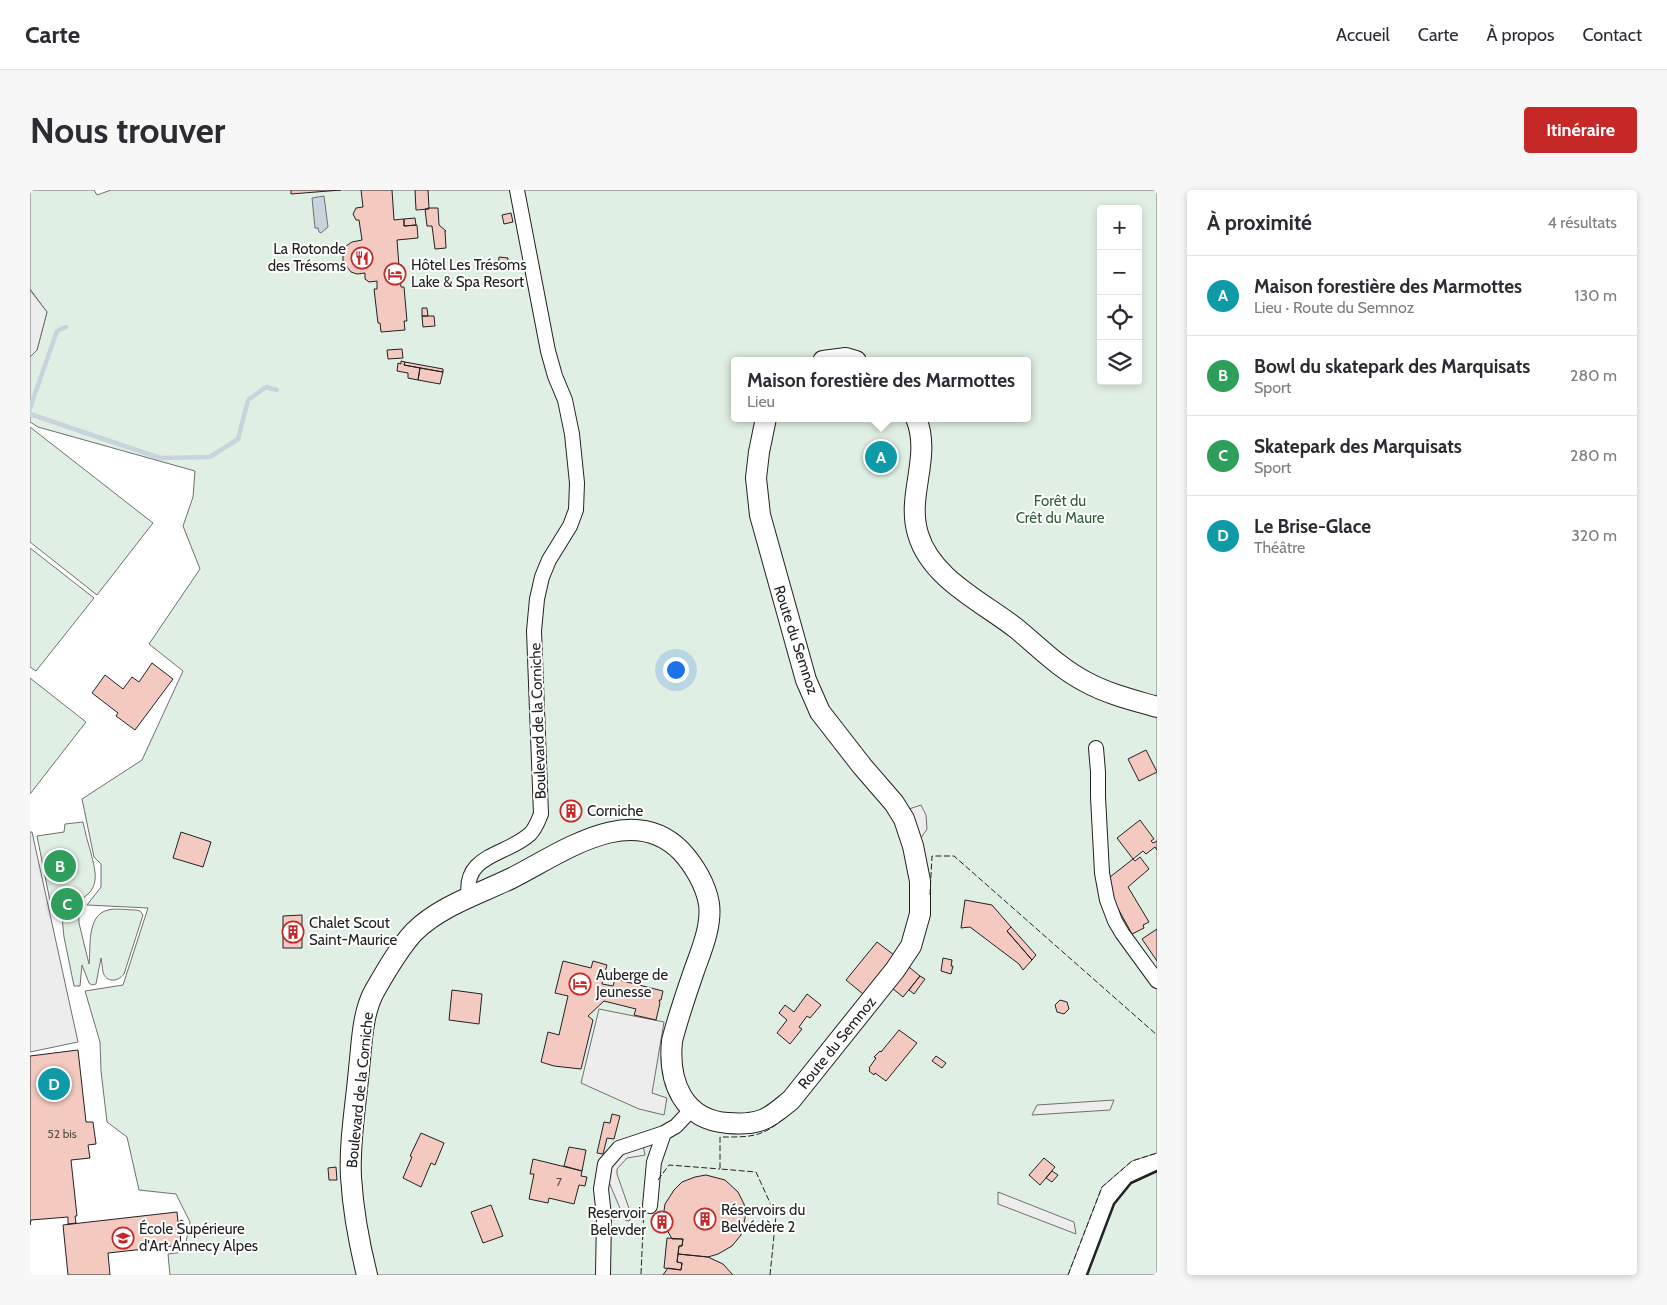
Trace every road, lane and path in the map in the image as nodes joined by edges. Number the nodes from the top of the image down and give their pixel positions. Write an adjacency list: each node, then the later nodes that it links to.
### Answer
1 (517, 190): 6 (street, Boulevard de la Corniche)
2 (765, 422): 8 (main road, Route du Semnoz)
3 (917, 422): 4 (main road)
4 (1157, 707)
5 (1096, 748): 7 (street)
6 (469, 897): 8 (main road, Route du Semnoz); 11 (main road, Boulevard de la Corniche)
7 (1157, 981)
8 (692, 1109): 9 (street)
9 (664, 1133): 10 (street); 12 (street)
10 (650, 1206)
11 (367, 1275)
12 (603, 1275)

